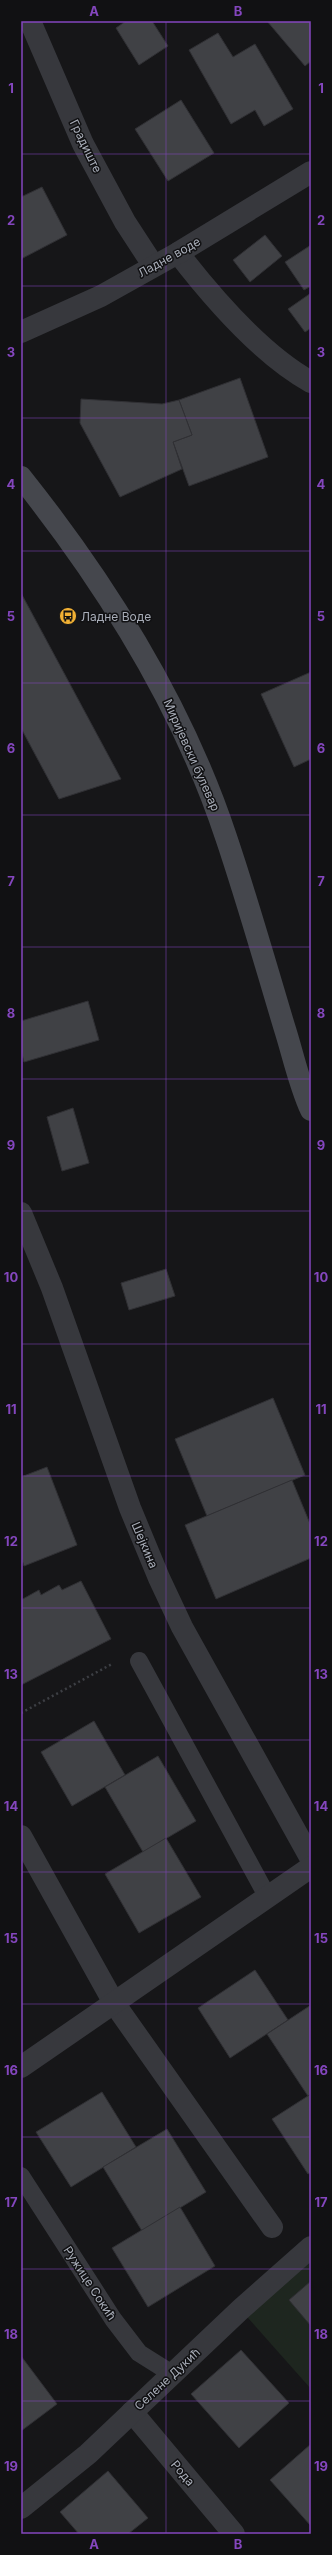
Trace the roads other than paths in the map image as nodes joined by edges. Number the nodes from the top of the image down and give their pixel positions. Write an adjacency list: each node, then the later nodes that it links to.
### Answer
1 (30, 21): 4 (street, Градиште)
2 (311, 172): 3 (street, Ладне воде)
3 (178, 253): 4 (street, Ладне воде); 6 (street)
4 (154, 265): 5 (street, Ладне воде)
5 (21, 332)
6 (311, 382)
7 (21, 477): 8 (main road, Миријевски булевар)
8 (311, 1110)
9 (21, 1213): 12 (street, Шејкина)
10 (139, 1661): 14 (lane)
11 (21, 1836): 15 (street)
12 (311, 1859)
13 (311, 1867): 14 (street)
14 (267, 1896): 15 (street)
15 (114, 2003): 16 (street); 18 (street)
16 (21, 2067)
17 (21, 2176): 20 (lane, Ружице Сокић)
18 (272, 2227)
19 (311, 2248): 20 (street, Селене Дукић)
20 (174, 2375): 21 (street, Селене Дукић)
21 (132, 2412): 22 (street, Селене Дукић); 23 (street, Рода)
22 (21, 2508)
23 (234, 2534)

